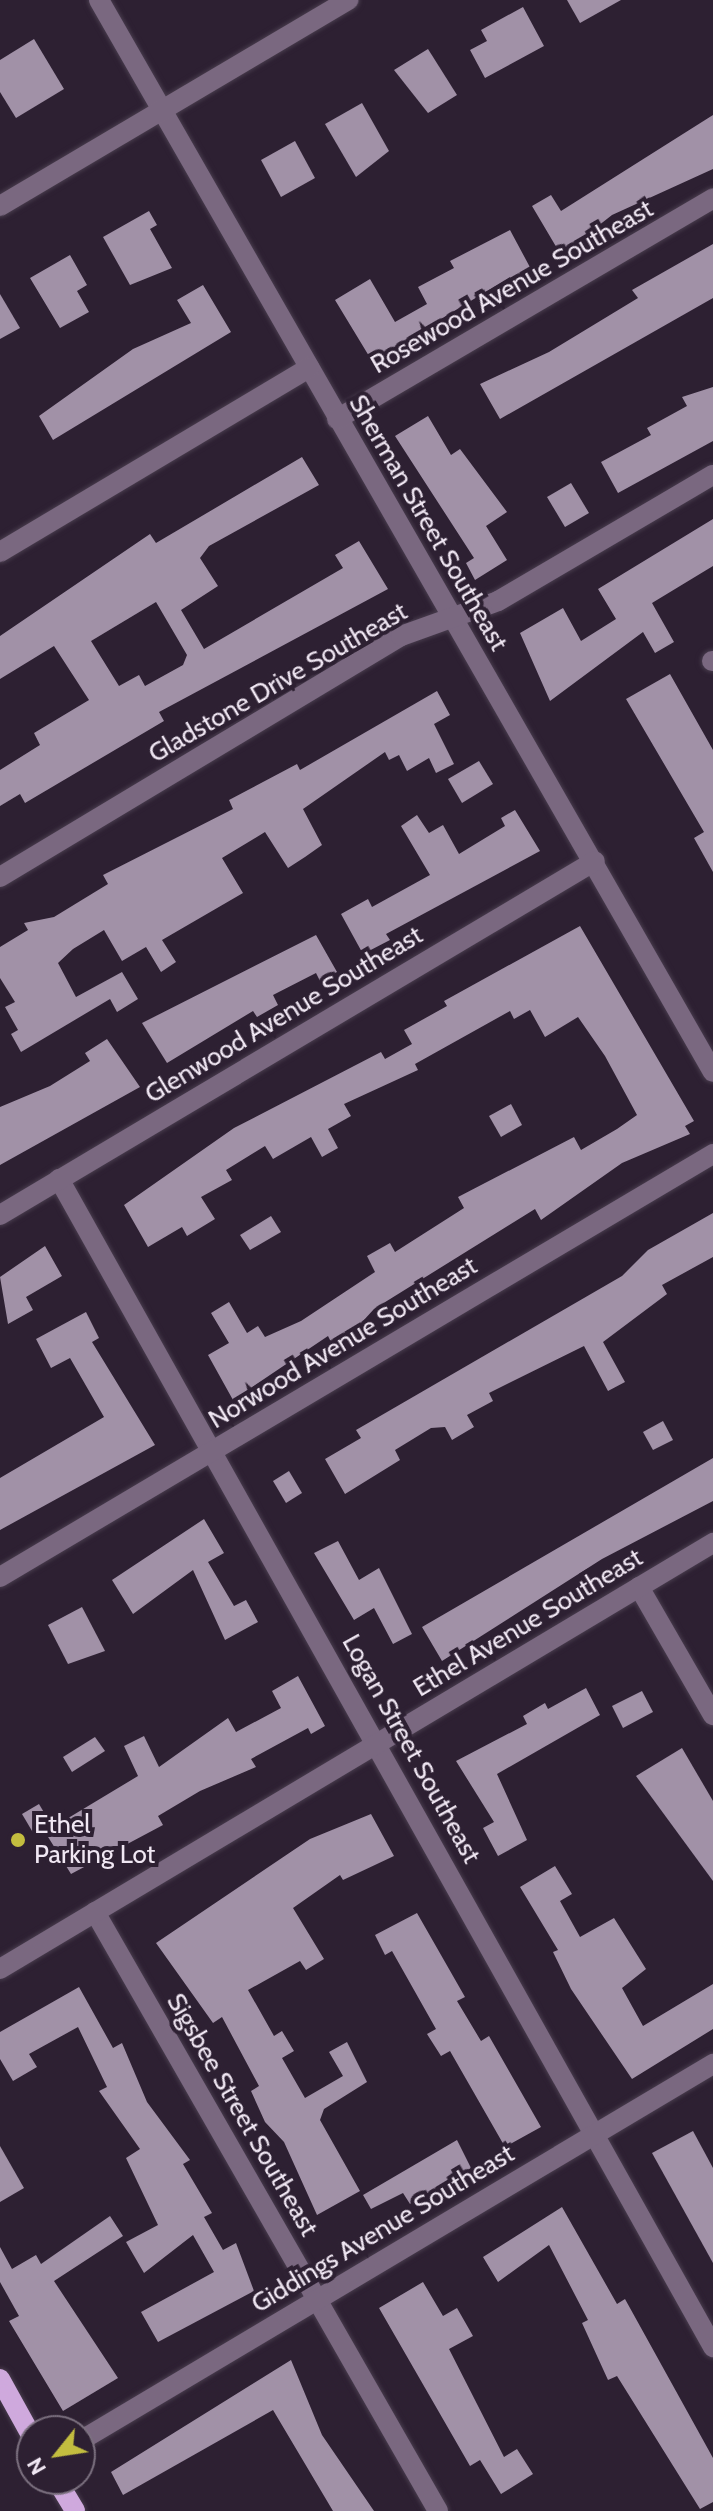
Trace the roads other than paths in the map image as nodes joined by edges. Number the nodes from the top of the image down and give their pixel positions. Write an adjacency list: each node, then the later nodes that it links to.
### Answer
1 (99, 0): 3 (street, Sherman Street Southeast)
2 (349, 0): 3 (street)
3 (161, 110): 5 (street); 6 (street, Sherman Street Southeast)
4 (713, 198): 7 (street, Rosewood Avenue Southeast)
5 (0, 206)
6 (309, 368): 7 (street, Sherman Street Southeast); 9 (street)
7 (337, 419): 10 (street, Sherman Street Southeast)
8 (713, 475): 10 (street, Gladstone Drive Southeast)
9 (0, 552)
10 (454, 618): 11 (street, Sherman Street Southeast); 12 (street, Gladstone Drive Southeast)
11 (595, 861): 13 (street, Sherman Street Southeast); 15 (street, Glenwood Avenue Southeast)
12 (0, 877)
13 (713, 1072)
14 (713, 1154): 17 (street, Norwood Avenue Southeast)
15 (59, 1179): 16 (street, Glenwood Avenue Southeast); 17 (street, Logan Street Southeast)
16 (0, 1215)
17 (214, 1449): 19 (street, Norwood Avenue Southeast); 22 (street, Logan Street Southeast)
18 (713, 1543): 20 (street, Ethel Avenue Southeast)
19 (0, 1577)
20 (639, 1587): 21 (street); 22 (street, Ethel Avenue Southeast)
21 (713, 1715)
22 (379, 1742): 23 (street, Ethel Avenue Southeast); 26 (street, Logan Street Southeast)
23 (95, 1912): 24 (street, Ethel Avenue Southeast); 27 (street, Sigsbee Street Southeast)
24 (0, 1969)
25 (713, 2064): 26 (street, Giddings Avenue Southeast)
26 (593, 2134): 27 (street, Giddings Avenue Southeast); 28 (street, Logan Street Southeast)
27 (317, 2299): 31 (street, Giddings Avenue Southeast); 32 (street, Sigsbee Street Southeast)
28 (713, 2347)
29 (0, 2379): 30 (main road)
30 (20, 2415)
31 (96, 2431)
32 (438, 2511)

